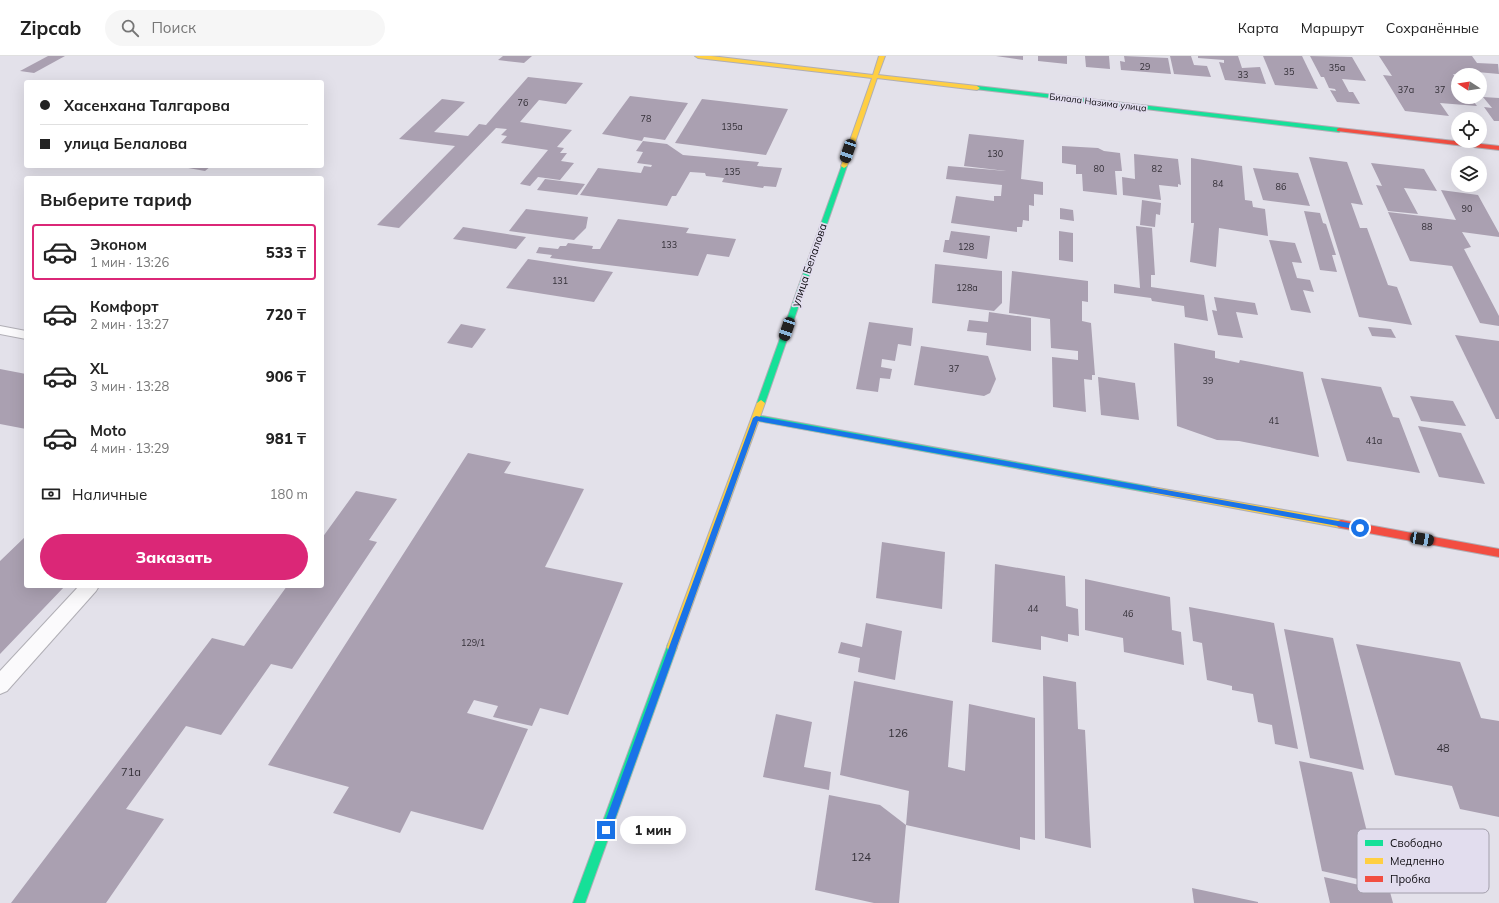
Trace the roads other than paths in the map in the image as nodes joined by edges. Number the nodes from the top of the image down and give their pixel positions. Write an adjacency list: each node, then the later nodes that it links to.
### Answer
1 (698, 56): 3 (street, Билала Назима улица)
2 (882, 56): 3 (street, улица Белалова)
3 (874, 76): 4 (street, Билала Назима улица); 7 (street, улица Белалова)
4 (1499, 148)
5 (0, 330): 6 (lane)
6 (24, 335)
7 (756, 418): 8 (street); 11 (street, улица Белалова)
8 (1499, 553)
9 (88, 588): 10 (lane)
10 (0, 685)
11 (579, 903)

